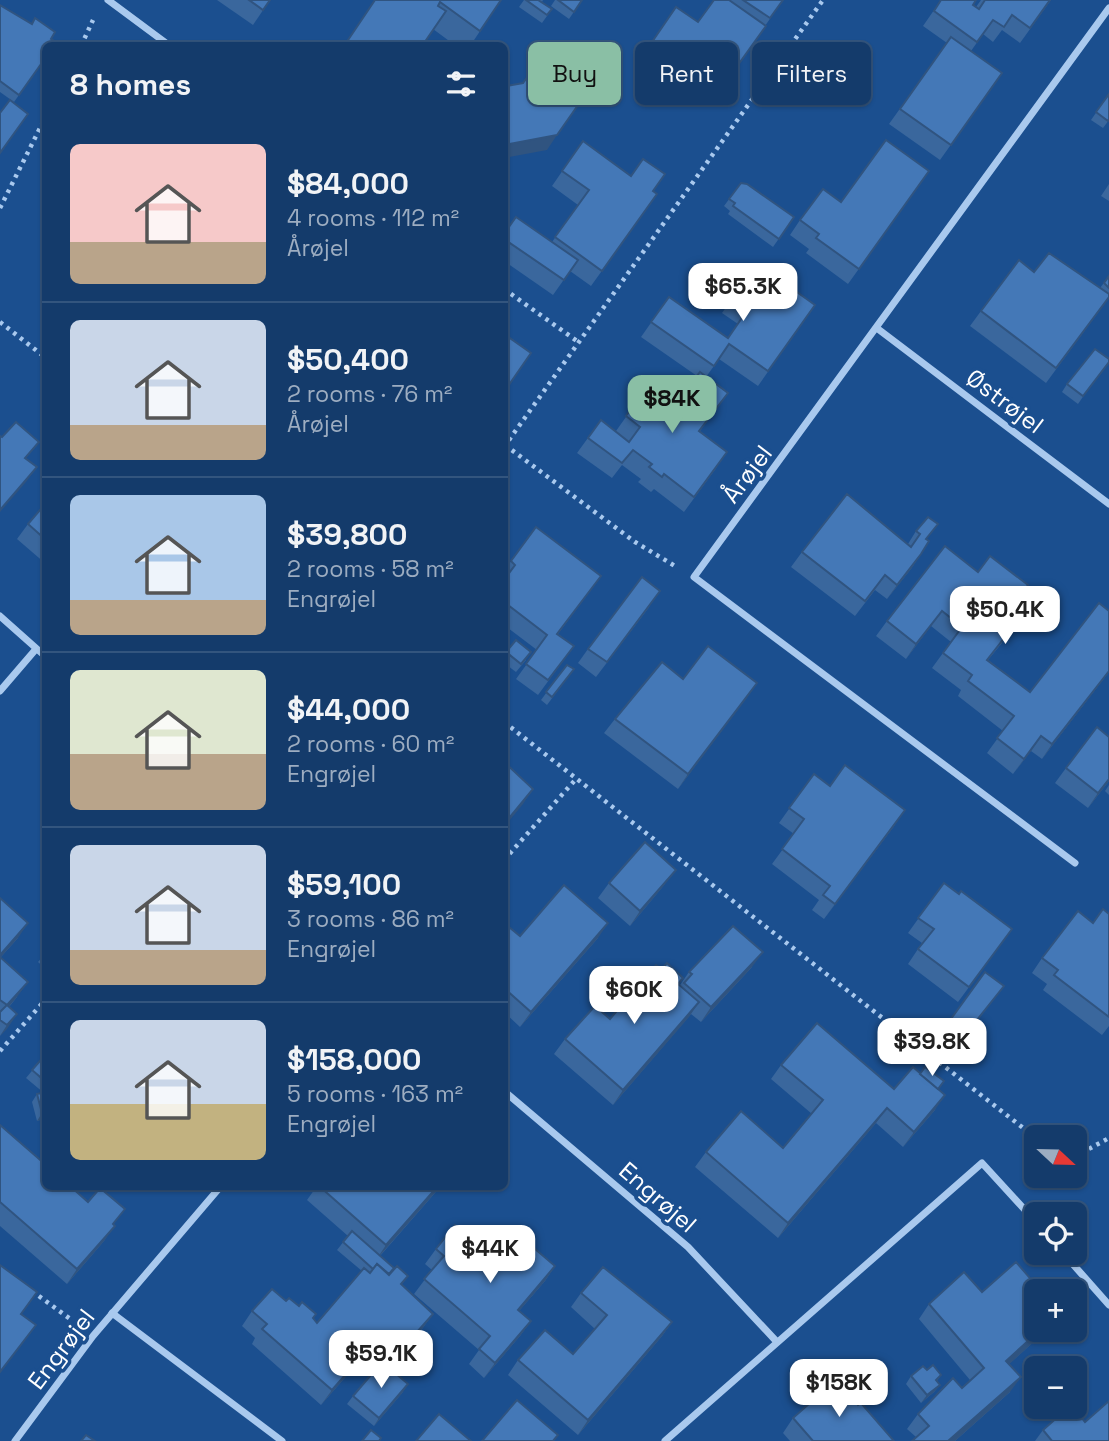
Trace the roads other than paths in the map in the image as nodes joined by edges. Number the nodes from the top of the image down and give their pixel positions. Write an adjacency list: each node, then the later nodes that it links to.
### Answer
1 (108, 0): 3 (street)
2 (1109, 8): 4 (street, Årøjel)
3 (165, 42)
4 (878, 329): 5 (street, Østrøjel); 10 (street, Årøjel)
5 (1109, 504)
6 (0, 616): 7 (street)
7 (36, 649): 8 (street); 9 (street)
8 (42, 654)
9 (0, 691)
10 (1075, 863)
11 (508, 1094): 17 (street, Engrøjel)
12 (218, 1190): 16 (street, Engrøjel)
13 (1024, 1209): 17 (street)
14 (1074, 1265): 15 (street)
15 (1109, 1305)
16 (112, 1313): 18 (street, Engrøjel); 19 (street, Engrøjel)
17 (777, 1342): 21 (street)
18 (272, 1438): 20 (street, Engrøjel)
19 (15, 1441)
20 (282, 1441)
21 (665, 1441)

